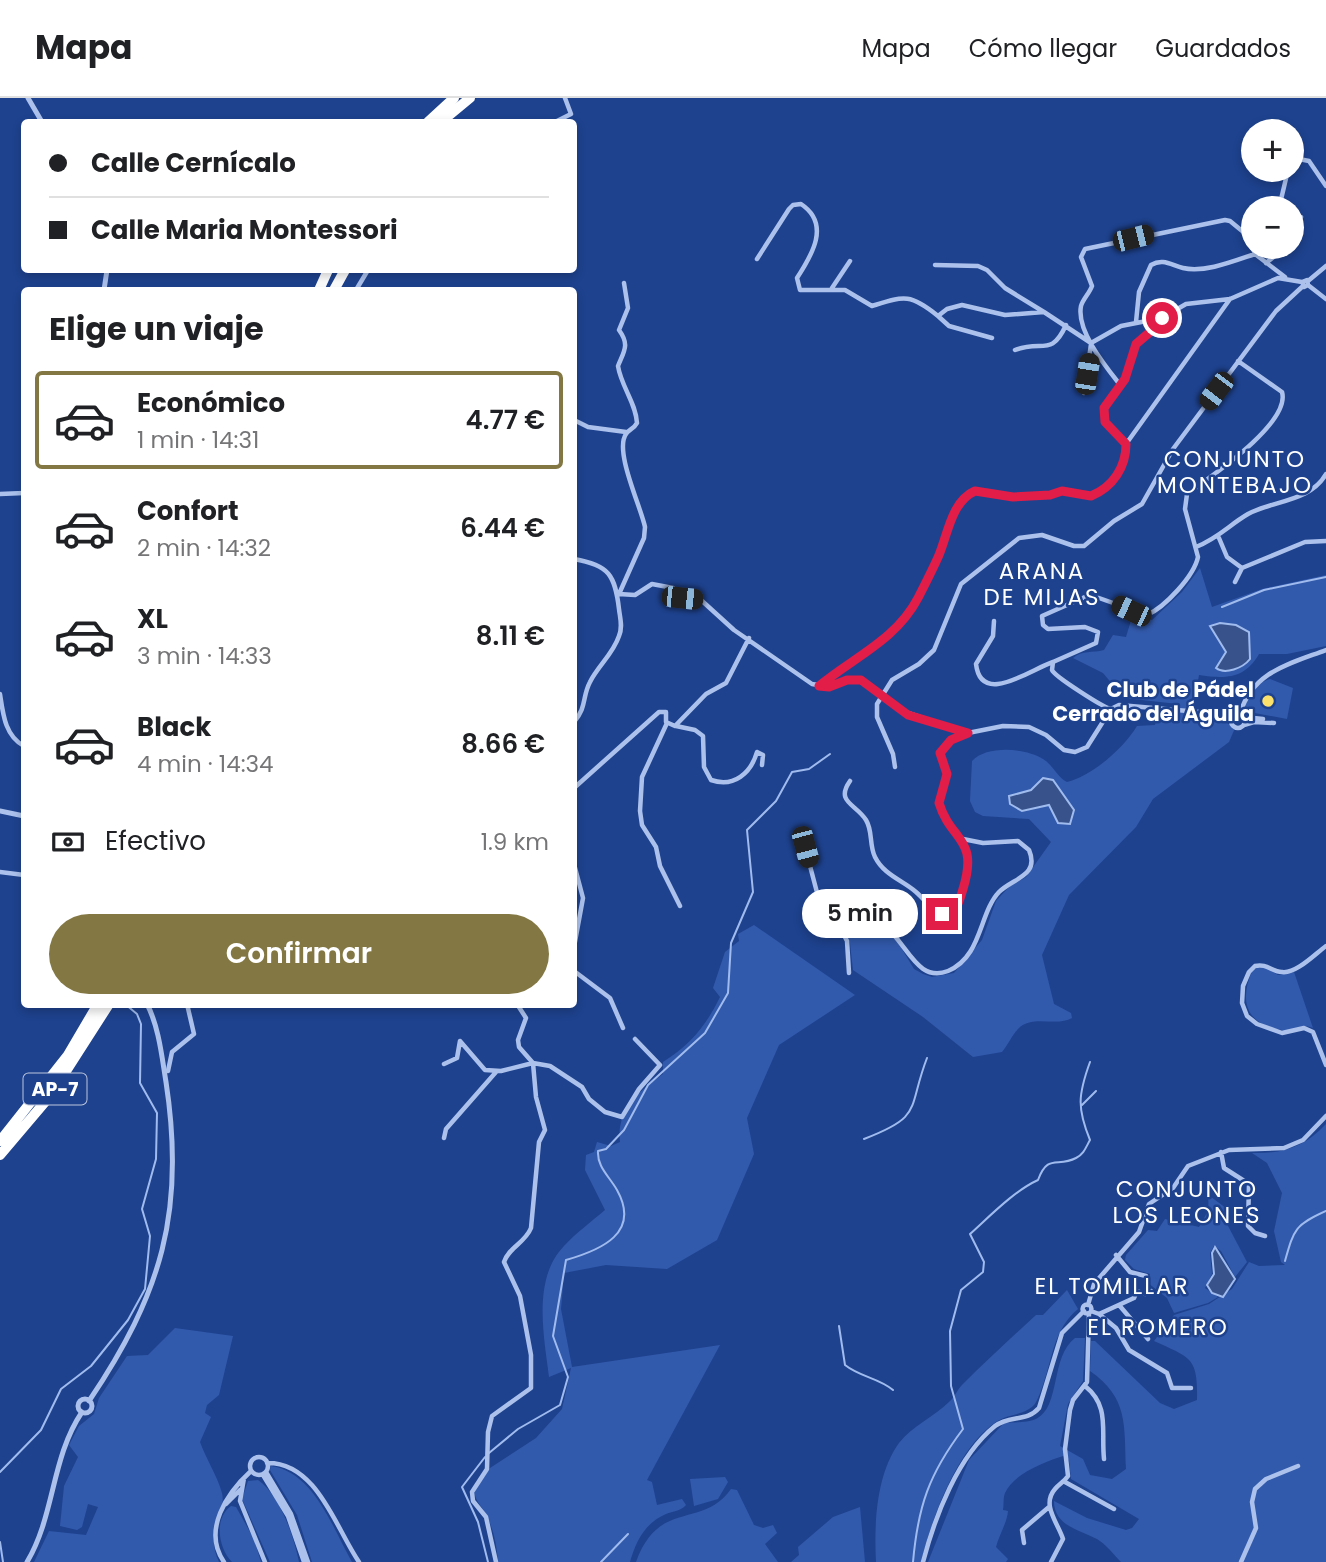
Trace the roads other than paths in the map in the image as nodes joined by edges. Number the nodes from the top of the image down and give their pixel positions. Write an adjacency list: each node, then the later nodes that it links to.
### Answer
1 (28, 98): 5 (street)
2 (454, 98): 6 (highway)
3 (565, 98): 8 (street)
4 (468, 101): 7 (highway)
5 (40, 119)
6 (431, 119)
7 (447, 119)
8 (561, 119)
9 (1304, 160): 10 (street)
10 (1326, 186)
11 (1241, 228): 32 (street)
12 (1241, 257): 29 (street)
13 (757, 258): 23 (street)
14 (1261, 259): 17 (street)
15 (1271, 259): 17 (street)
16 (850, 261): 23 (street)
17 (1266, 263): 20 (street)
18 (935, 265): 26 (street)
19 (1326, 266): 22 (street)
20 (1285, 277): 22 (street); 24 (street)
21 (624, 284): 38 (street)
22 (1305, 284): 25 (street); 34 (street)
23 (832, 288): 27 (street)
24 (1230, 299): 28 (street); 39 (street)
25 (1326, 299)
26 (1044, 312): 27 (street); 30 (street)
27 (938, 316): 31 (street)
28 (1162, 318): 29 (street); 35 (street)
29 (1136, 322): 32 (street)
30 (1066, 325): 32 (street); 33 (street)
31 (992, 338)
32 (1091, 343): 35 (street); 36 (street)
33 (1015, 350)
34 (1238, 361): 45 (street); 56 (street)
35 (1121, 386): 39 (street)
36 (1084, 393)
37 (577, 422): 38 (street)
38 (626, 432): 49 (street)
39 (1126, 444): 54 (street)
40 (1326, 474): 43 (street)
41 (21, 493): 42 (street)
42 (0, 495)
43 (1219, 538): 45 (street); 47 (street)
44 (1326, 541): 47 (street)
45 (1196, 547): 53 (street)
46 (577, 560): 49 (street)
47 (1242, 568): 48 (street)
48 (1235, 582)
49 (619, 594): 51 (street); 60 (street)
50 (994, 621): 53 (street)
51 (749, 638): 54 (street); 63 (street)
52 (1326, 650): 59 (street)
53 (1053, 662): 57 (street)
54 (819, 686): 56 (street)
55 (0, 694): 66 (street)
56 (882, 697): 65 (street); 68 (street)
57 (1111, 709): 58 (street); 65 (street)
58 (1207, 713): 59 (street); 61 (street)
59 (1239, 715): 61 (street); 64 (street); 64 (street)
60 (577, 718)
61 (1231, 722): 64 (street)
62 (667, 723): 63 (street); 70 (street); 78 (street)
63 (675, 726): 67 (street)
64 (1243, 726)
65 (968, 733): 73 (street)
66 (21, 744)
67 (762, 765)
68 (895, 767)
69 (850, 781): 73 (street)
70 (577, 785)
71 (0, 811): 72 (street)
72 (21, 815)
73 (963, 839): 79 (street)
74 (805, 847): 79 (street)
75 (0, 872): 76 (street)
76 (21, 875)
77 (577, 875): 80 (street)
78 (680, 906)
79 (834, 915): 83 (street)
80 (577, 931)
81 (1326, 946): 92 (street)
82 (577, 973): 88 (street)
83 (849, 973)
84 (152, 1008): 122 (street)
85 (188, 1008): 93 (street)
86 (518, 1008): 90 (street)
87 (98, 1011): 97 (highway, AP-7); 99 (highway, AP-7)
88 (623, 1028)
89 (635, 1039): 90 (street)
90 (533, 1063): 94 (street); 127 (street)
91 (444, 1064): 94 (street)
92 (1326, 1065)
93 (168, 1071)
94 (497, 1072): 96 (street)
95 (1326, 1116): 98 (street)
96 (444, 1138)
97 (0, 1141)
98 (1221, 1152): 100 (street); 101 (street)
99 (0, 1155)
100 (1265, 1236)
101 (1116, 1255): 102 (street); 105 (street)
102 (1146, 1276)
103 (1151, 1292): 104 (street)
104 (1119, 1305): 106 (street); 107 (street)
105 (1088, 1311): 106 (street); 108 (street); 128 (street)
106 (1099, 1314): 109 (street)
107 (1148, 1339)
108 (1085, 1386): 110 (street); 115 (street)
109 (1191, 1388)
110 (1104, 1459)
111 (267, 1463): 113 (street); 114 (street); 126 (street)
112 (1298, 1466): 130 (street)
113 (248, 1473): 114 (street); 116 (street); 117 (street)
114 (264, 1474): 125 (street)
115 (1064, 1482): 118 (street); 120 (street)
116 (240, 1490): 117 (street); 119 (street)
117 (225, 1504): 119 (street); 123 (street)
118 (1050, 1506): 121 (street); 129 (street)
119 (241, 1507): 124 (street)
120 (1114, 1509)
121 (1024, 1543)
122 (27, 1562)
123 (224, 1562)
124 (265, 1562)
125 (306, 1562)
126 (359, 1562)
127 (496, 1562)
128 (923, 1562)
129 (1051, 1562)
130 (1241, 1562)

